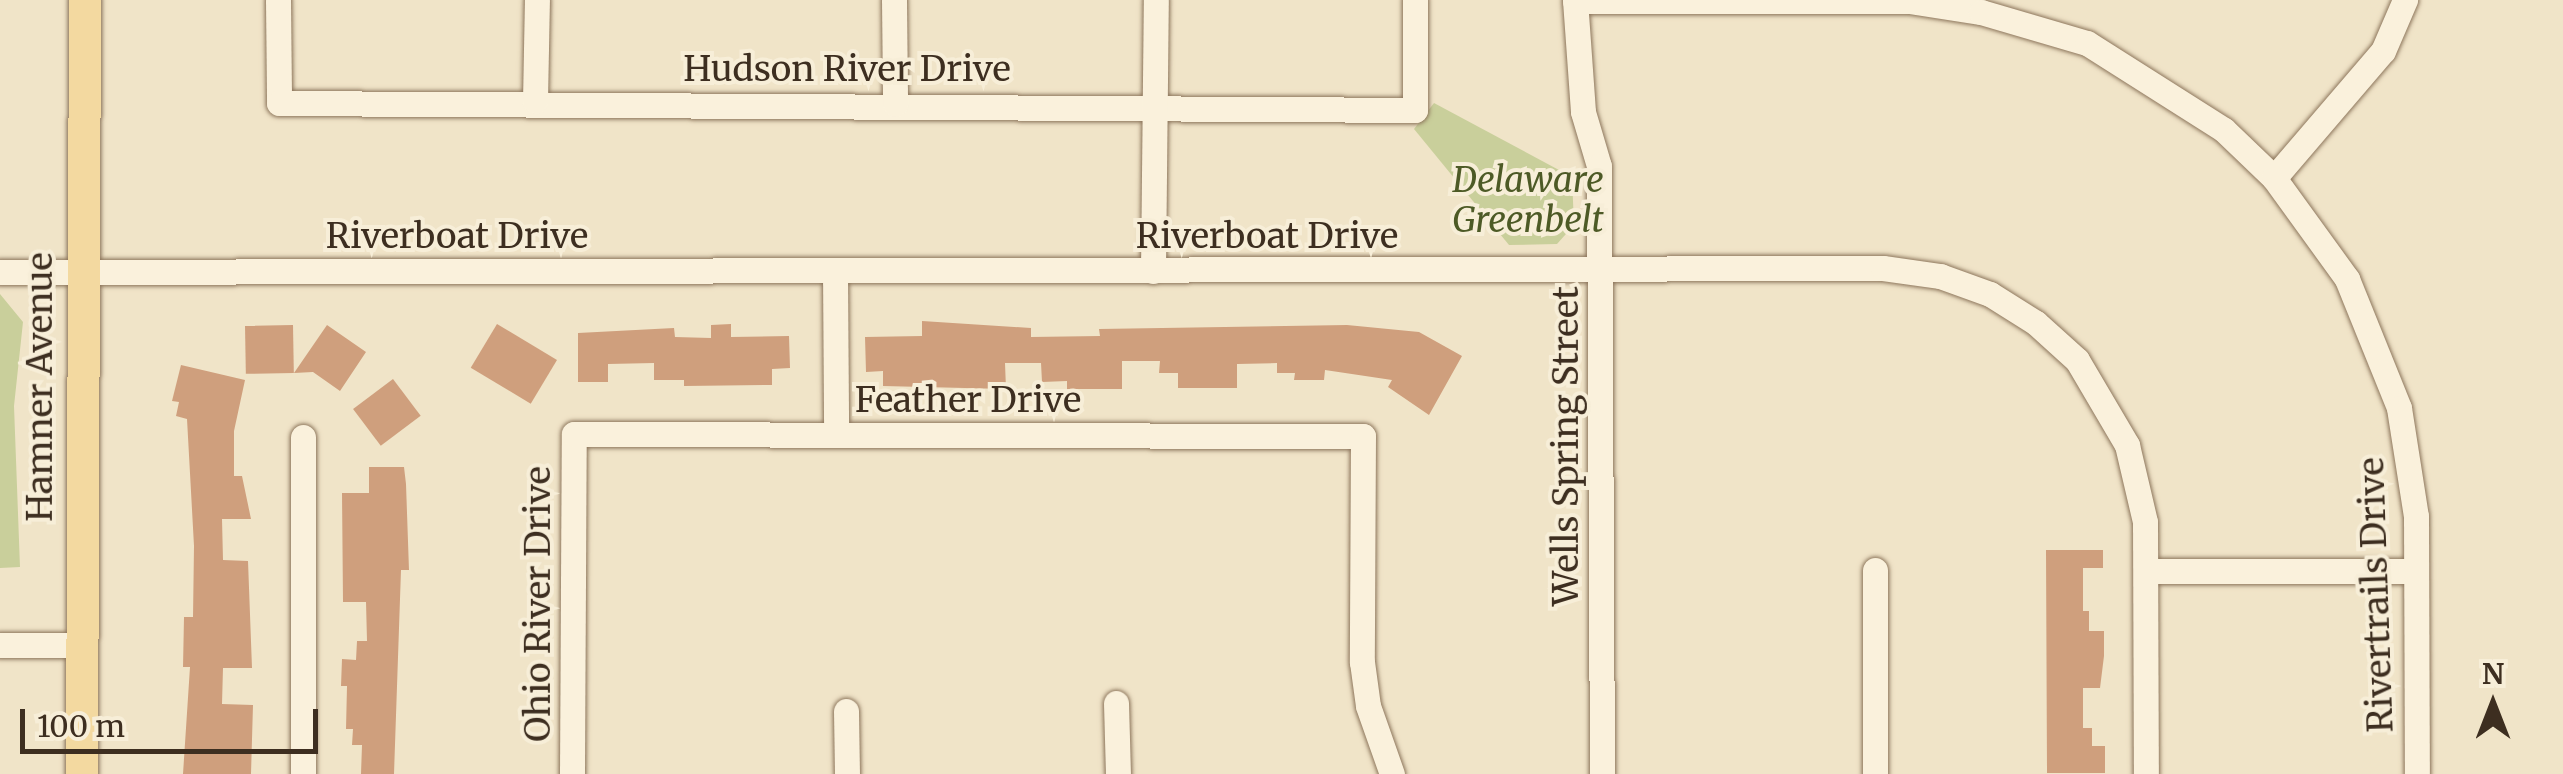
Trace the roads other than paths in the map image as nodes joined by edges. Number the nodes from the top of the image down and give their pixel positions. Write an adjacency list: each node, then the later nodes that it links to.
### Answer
1 (85, 0): 13 (main road, Hamner Avenue)
2 (278, 0): 9 (street, Hudson River Drive)
3 (537, 0): 9 (street)
4 (894, 0): 10 (street)
5 (1156, 0): 11 (street)
6 (1415, 0): 11 (street, Hudson River Drive)
7 (2405, 0): 12 (street)
8 (1575, 1): 12 (street, Rivertrails Drive); 16 (street, Wells Spring Street)
9 (536, 101): 10 (street, Hudson River Drive)
10 (894, 104): 11 (street, Hudson River Drive)
11 (1154, 106): 15 (street)
12 (2274, 178): 23 (street, Rivertrails Drive)
13 (80, 271): 14 (street, Riverboat Drive); 17 (street, Riverboat Drive); 25 (main road, Hamner Avenue)
14 (835, 271): 15 (street, Riverboat Drive); 19 (street)
15 (1153, 271): 16 (street, Riverboat Drive)
16 (1600, 271): 22 (street, Riverboat Drive); 34 (street, Wells Spring Street)
17 (0, 272)
18 (574, 434): 19 (street, Feather Drive); 30 (street, Ohio River Drive)
19 (836, 434): 33 (street, Feather Drive)
20 (303, 438): 29 (street)
21 (1875, 570): 35 (street)
22 (2146, 571): 23 (street); 36 (street, Riverboat Drive)
23 (2416, 571): 37 (street, Rivertrails Drive)
24 (0, 645): 25 (street)
25 (80, 645): 28 (main road, Hamner Avenue)
26 (1116, 703): 32 (street)
27 (846, 711): 31 (street)
28 (82, 774)
29 (303, 774)
30 (572, 774)
31 (847, 774)
32 (1118, 774)
33 (1392, 774)
34 (1602, 774)
35 (1875, 774)
36 (2146, 774)
37 (2417, 774)

